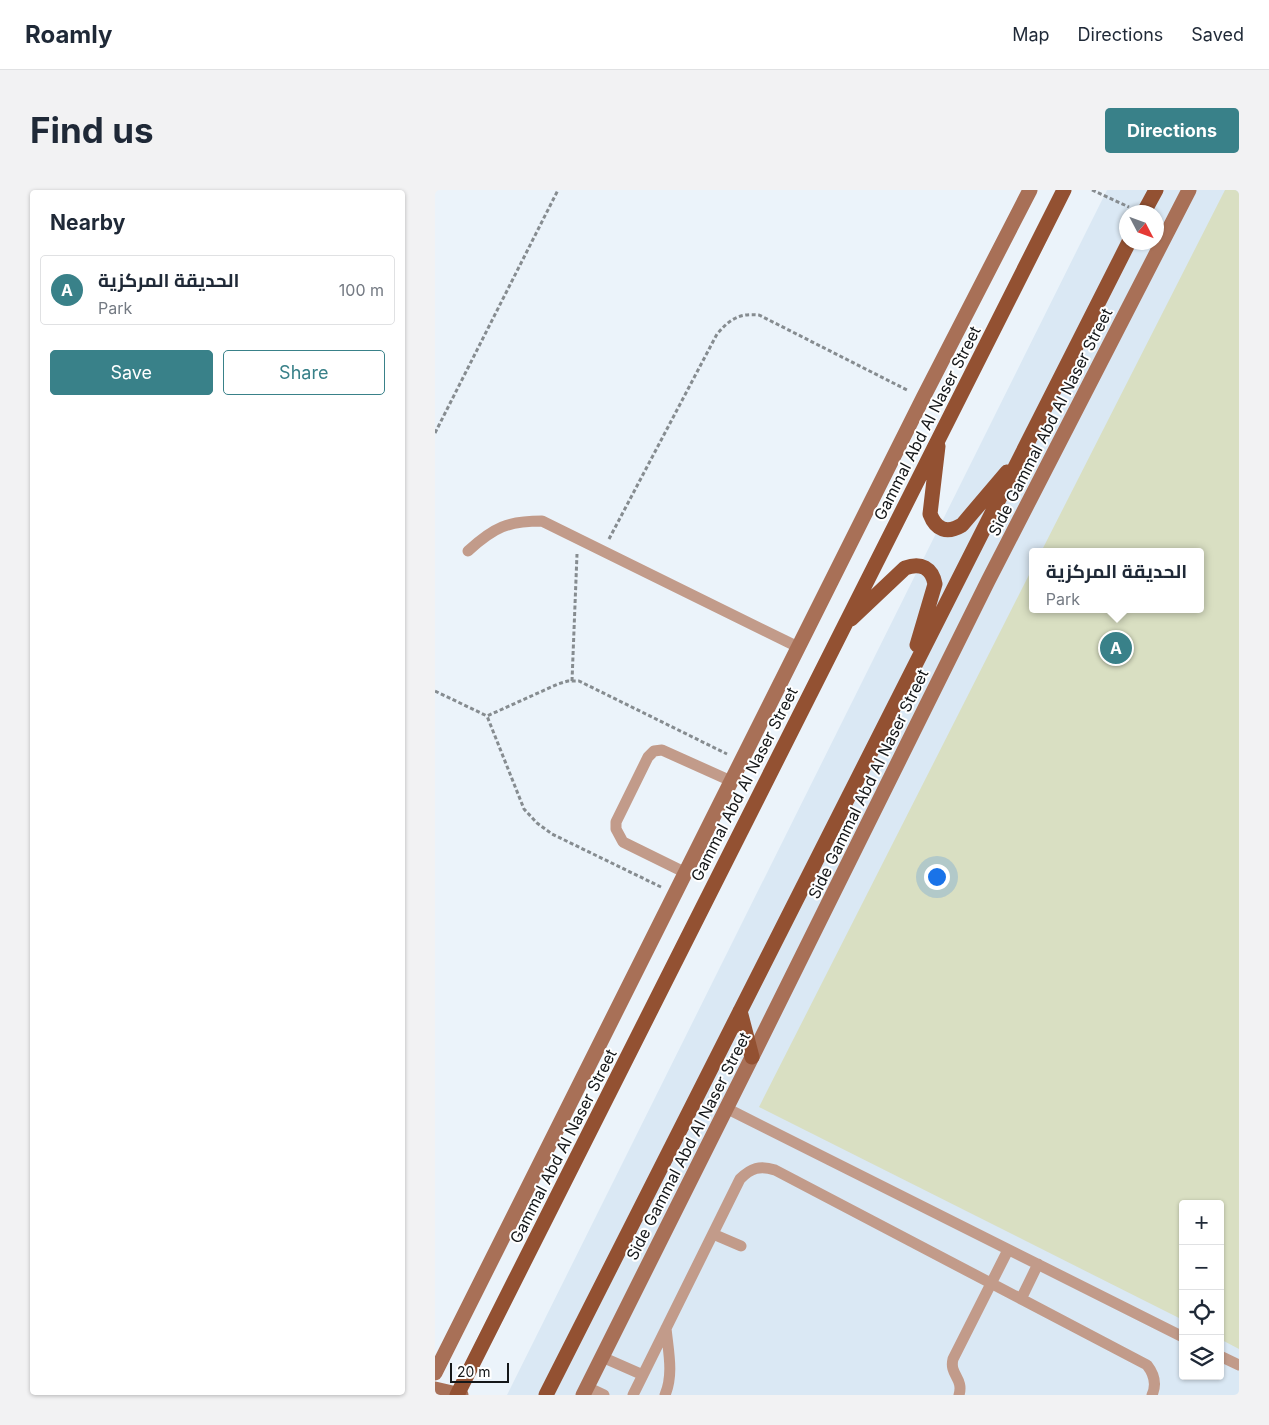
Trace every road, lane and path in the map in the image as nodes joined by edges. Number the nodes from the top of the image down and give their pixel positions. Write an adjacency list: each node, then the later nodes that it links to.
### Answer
1 (558, 190): 11 (path)
2 (1030, 190): 10 (main road)
3 (1064, 190): 12 (main road, Gammal Abd Al Naser Street)
4 (1092, 190): 7 (path)
5 (1156, 190): 8 (main road)
6 (1189, 190): 28 (main road, Side Gammal Abd Al Naser Street)
7 (1126, 205)
8 (1144, 205)
9 (1125, 250): 13 (main road)
10 (923, 398): 16 (path); 18 (main road)
11 (435, 433)
12 (940, 435): 13 (main road); 17 (main road, Gammal Abd Al Naser Street)
13 (1023, 453): 20 (main road)
14 (578, 539): 15 (lane); 16 (lane); 19 (path)
15 (468, 551)
16 (603, 551): 18 (lane)
17 (843, 628): 20 (main road); 45 (main road, Gammal Abd Al Naser Street)
18 (799, 647): 23 (main road)
19 (573, 681): 22 (path); 23 (path)
20 (905, 685): 27 (main road)
21 (435, 691): 22 (path)
22 (487, 716): 26 (path)
23 (741, 761): 24 (main road)
24 (731, 781): 25 (main road); 25 (lane)
25 (685, 873): 26 (main road)
26 (675, 894): 41 (main road)
27 (740, 1012): 28 (main road); 46 (main road)
28 (753, 1058): 29 (main road, Side Gammal Abd Al Naser Street)
29 (726, 1108): 32 (lane); 38 (main road, Side Gammal Abd Al Naser Street)
30 (713, 1234): 31 (lane); 34 (lane); 36 (lane)
31 (741, 1246)
32 (1008, 1250): 33 (lane); 34 (lane)
33 (1038, 1264): 35 (lane); 37 (lane)
34 (991, 1283): 35 (lane); 50 (lane)
35 (1021, 1299): 51 (lane)
36 (666, 1328): 42 (lane); 49 (lane)
37 (1179, 1335)
38 (602, 1357): 42 (lane); 44 (main road, Side Gammal Abd Al Naser Street)
39 (1224, 1358): 40 (lane)
40 (1239, 1365)
41 (435, 1373)
42 (643, 1375): 48 (lane)
43 (435, 1390): 45 (main road)
44 (585, 1391): 47 (lane)
45 (459, 1395)
46 (546, 1395)
47 (604, 1395)
48 (633, 1395)
49 (665, 1395)
50 (959, 1395)
51 (1152, 1395)

